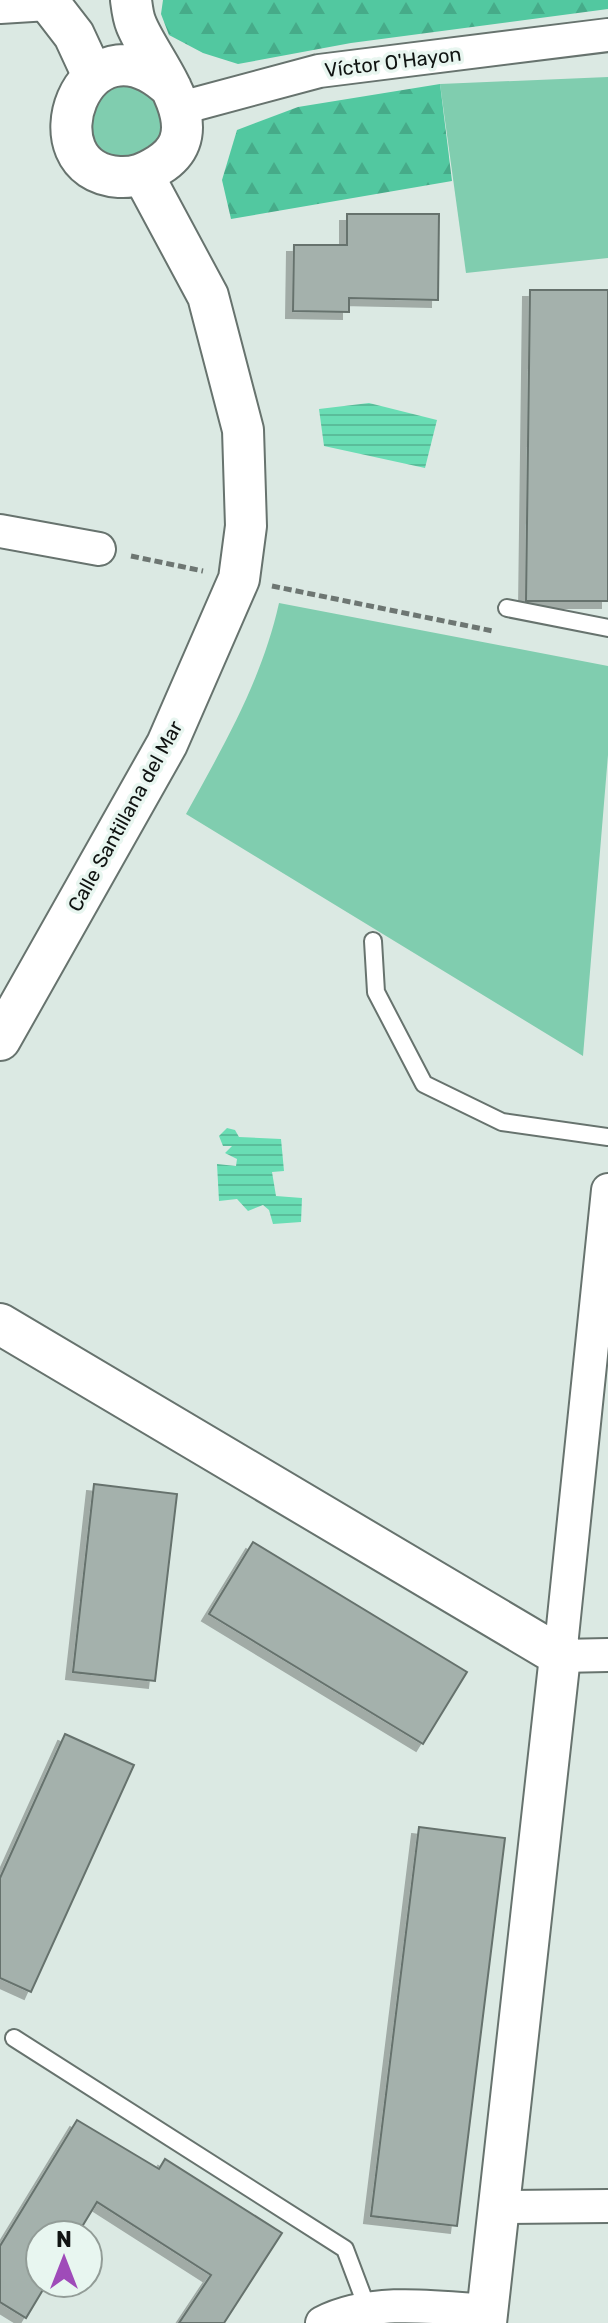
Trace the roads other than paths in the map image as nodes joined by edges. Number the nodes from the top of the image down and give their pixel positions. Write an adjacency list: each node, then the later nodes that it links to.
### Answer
1 (48, 0): 3 (street); 5 (street)
2 (131, 0): 6 (street)
3 (0, 3)
4 (608, 35): 6 (street, Víctor O'Hayon)
5 (93, 76): 6 (street); 7 (street)
6 (176, 98): 7 (street)
7 (143, 175): 13 (street, Calle Santillana del Mar)
8 (0, 531): 9 (street)
9 (99, 549)
10 (507, 608): 11 (lane)
11 (608, 628)
12 (373, 941): 14 (lane)
13 (0, 1040)
14 (608, 1137)
15 (608, 1190): 18 (street)
16 (0, 1324): 18 (street)
17 (608, 1655): 18 (street)
18 (560, 1656): 21 (street)
19 (14, 2038): 22 (lane)
20 (608, 2206): 21 (street)
21 (498, 2207): 23 (street)
22 (368, 2310): 23 (street); 24 (street)
23 (487, 2317)
24 (322, 2323)

